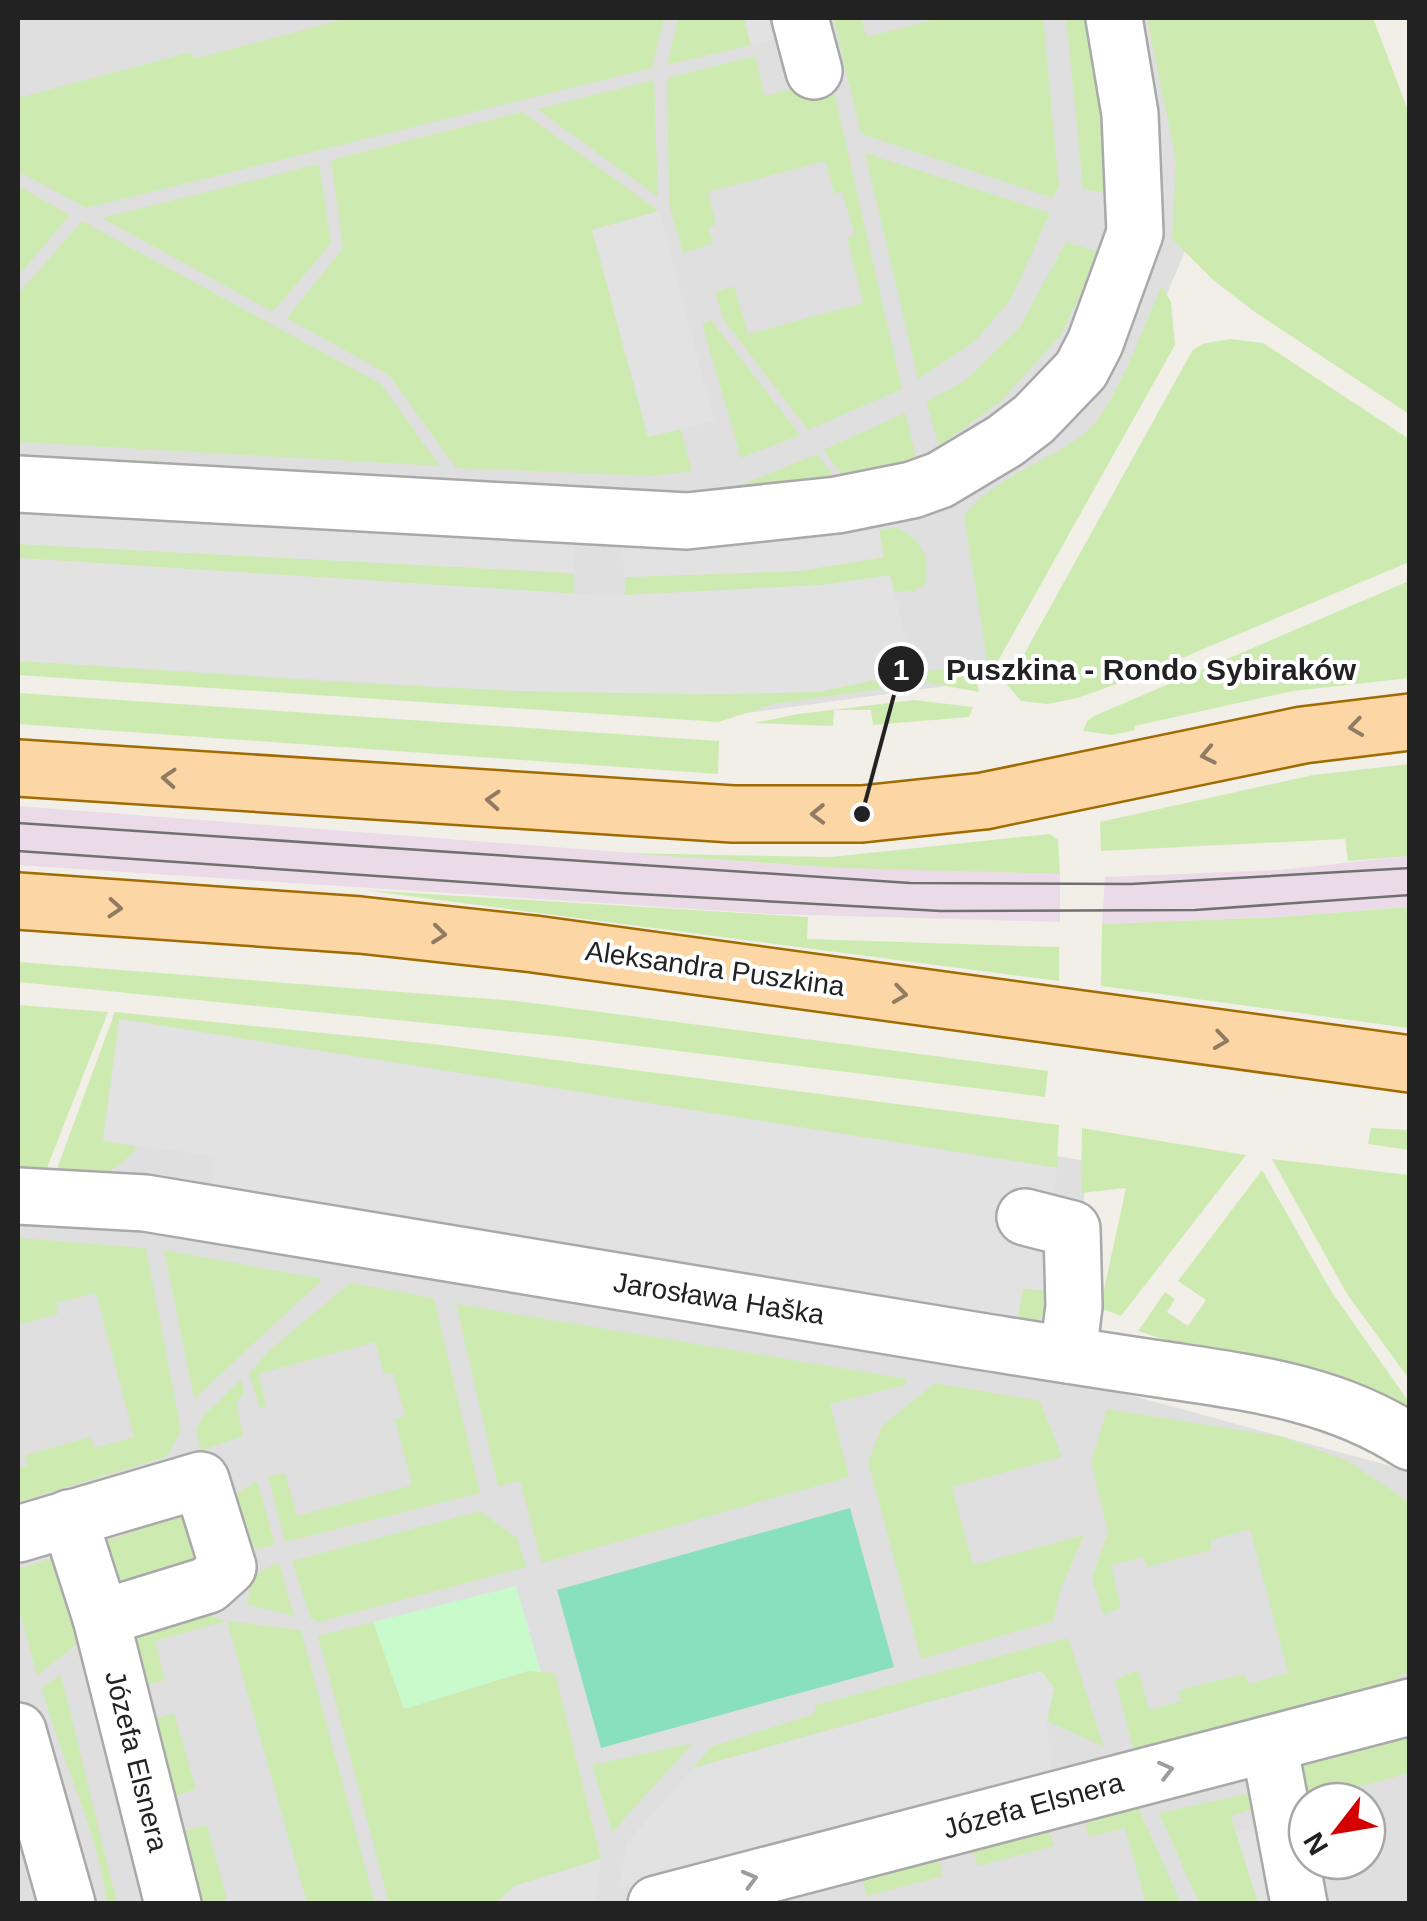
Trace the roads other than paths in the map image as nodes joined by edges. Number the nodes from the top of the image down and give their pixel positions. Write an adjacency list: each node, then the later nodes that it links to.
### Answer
1 (800, 18): 3 (street)
2 (1114, 18): 4 (street)
3 (814, 71)
4 (18, 484)
5 (1410, 722): 6 (main road, one-way to 6)
6 (18, 768)
7 (18, 900): 8 (main road, Aleksandra Puszkina, one-way to 8)
8 (1410, 1064)
9 (18, 1196): 11 (street, Jarosława Haška)
10 (1025, 1218): 11 (street)
11 (1068, 1356): 12 (street, Jarosława Haška)
12 (1410, 1442)
13 (69, 1518): 14 (street); 15 (street, Józefa Elsnera); 15 (street)
14 (18, 1534)
15 (101, 1618): 20 (street, Józefa Elsnera)
16 (1410, 1707): 18 (street, Józefa Elsnera)
17 (18, 1731): 19 (street)
18 (1269, 1744): 21 (street, Józefa Elsnera, one-way to 18); 22 (street)
19 (66, 1904)
20 (173, 1904)
21 (656, 1904)
22 (1299, 1904)

